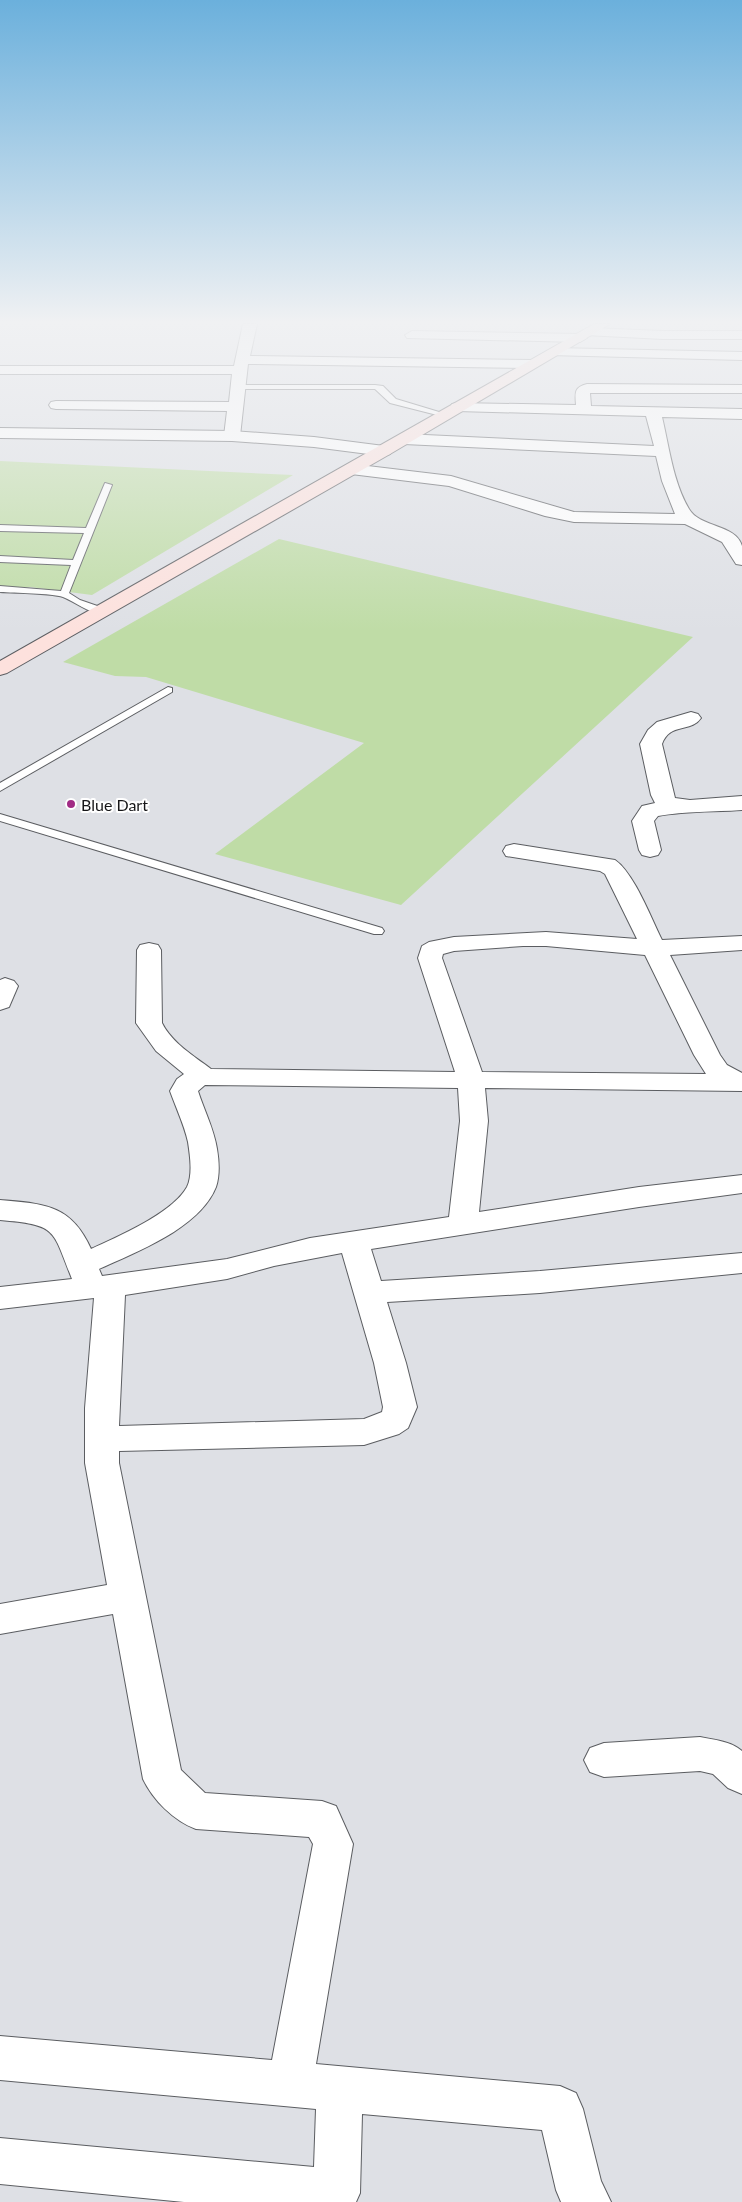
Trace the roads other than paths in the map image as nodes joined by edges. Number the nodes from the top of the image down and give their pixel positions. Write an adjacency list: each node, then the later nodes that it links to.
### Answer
1 (233, 427): 5 (street)
2 (425, 427): 6 (main road)
3 (657, 427): 8 (street)
4 (0, 433): 5 (street)
5 (232, 436): 7 (street)
6 (404, 439): 7 (main road); 8 (street)
7 (384, 451): 9 (main road)
8 (663, 451): 11 (street)
9 (351, 469): 11 (street); 19 (main road)
10 (108, 485): 13 (lane)
11 (688, 519): 15 (street)
12 (0, 528): 13 (lane)
13 (89, 531): 16 (lane)
14 (0, 559): 16 (lane)
15 (742, 560)
16 (76, 563): 18 (lane)
17 (0, 588): 18 (lane)
18 (64, 594): 19 (lane)
19 (103, 611): 20 (main road)
20 (0, 669)
21 (168, 690): 23 (lane)
22 (691, 718): 25 (street)
23 (0, 788)
24 (742, 803): 25 (street)
25 (674, 806): 27 (street)
26 (0, 817): 29 (lane)
27 (650, 850)
28 (514, 851): 31 (street)
29 (378, 931)
30 (742, 942): 31 (street)
31 (655, 948): 34 (street); 35 (street)
32 (149, 950): 33 (street)
33 (204, 1077): 34 (street); 41 (street)
34 (471, 1080): 35 (street); 38 (street)
35 (742, 1083)
36 (742, 1184): 38 (street)
37 (0, 1210): 41 (street)
38 (463, 1224): 39 (street)
39 (354, 1241): 41 (street); 42 (street)
40 (742, 1262): 42 (street)
41 (94, 1280): 43 (street); 44 (street)
42 (369, 1292): 44 (street)
43 (0, 1298)
44 (102, 1439): 45 (street)
45 (129, 1596): 46 (street); 50 (street)
46 (0, 1619)
47 (604, 1760): 48 (street)
48 (742, 1776)
49 (0, 2058): 50 (street)
50 (290, 2084): 51 (street)
51 (340, 2088): 52 (street); 53 (street)
52 (0, 2161)
53 (587, 2202)

